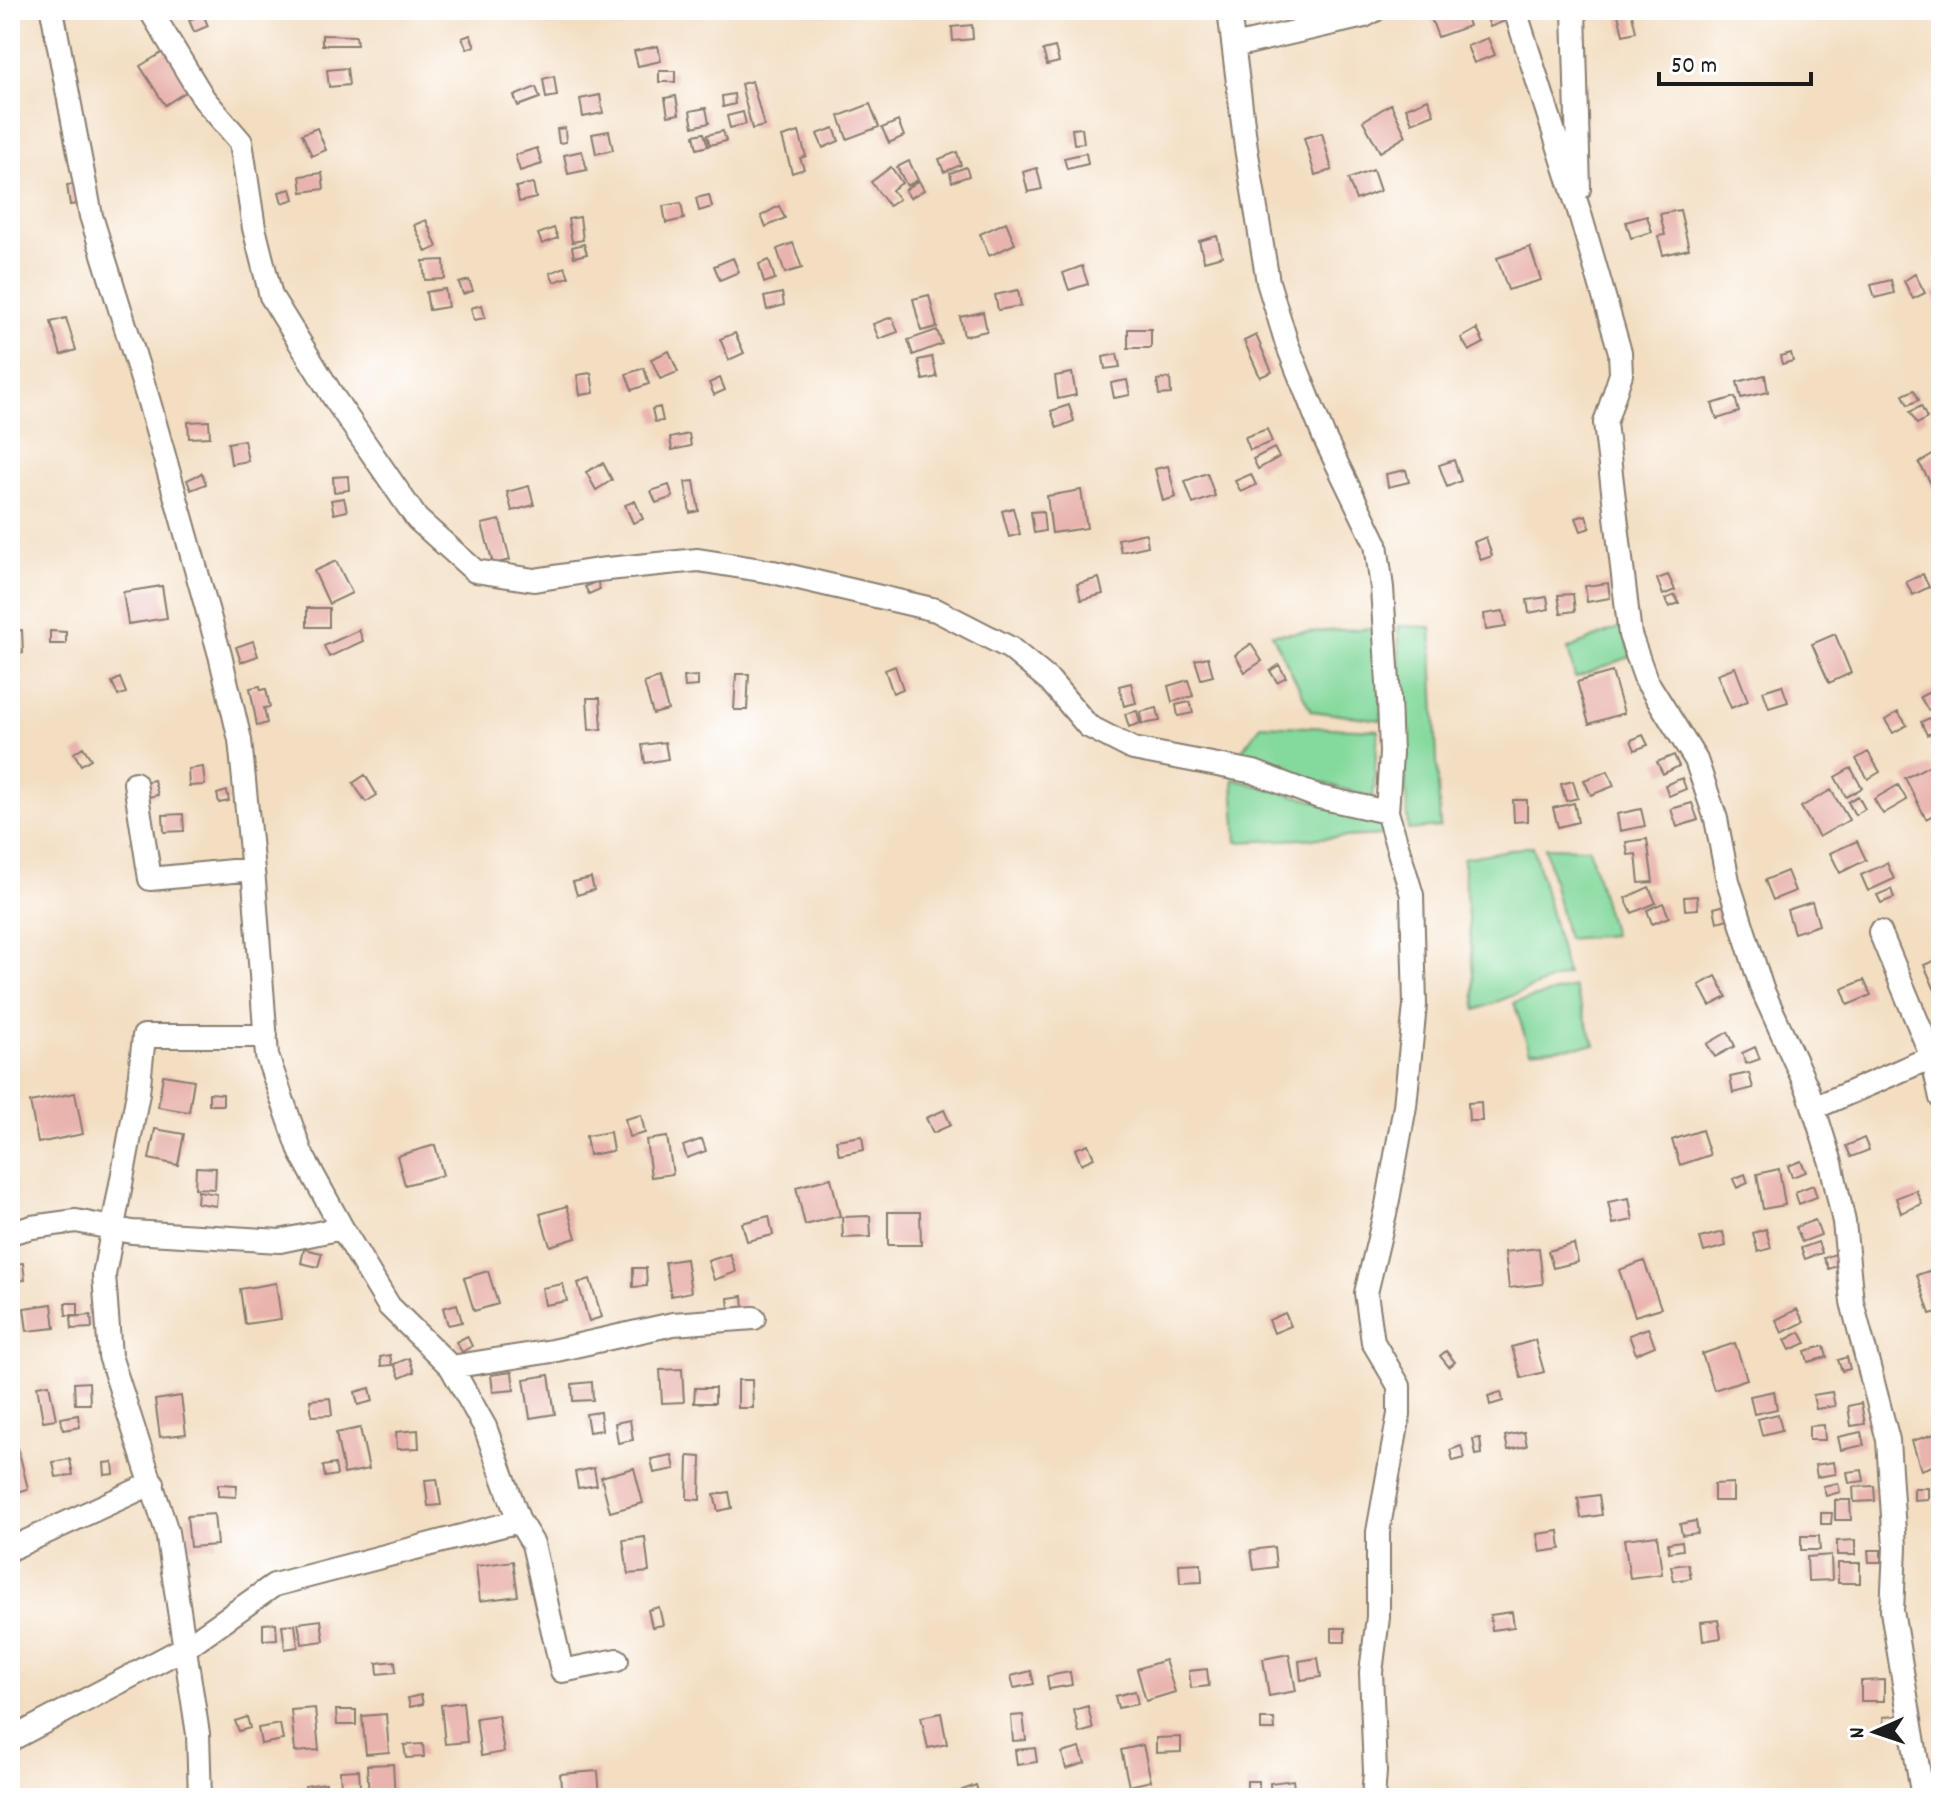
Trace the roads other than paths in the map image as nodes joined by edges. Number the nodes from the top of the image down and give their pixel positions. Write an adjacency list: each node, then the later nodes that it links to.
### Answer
1 (52, 10): 11 (street)
2 (150, 10): 10 (street)
3 (1229, 10): 7 (street)
4 (1375, 10): 7 (street)
5 (1515, 10): 8 (street)
6 (1574, 10): 8 (street)
7 (1234, 46): 10 (street)
8 (1580, 214): 16 (street)
9 (135, 783): 11 (street)
10 (1387, 812): 29 (street)
11 (253, 869): 13 (street)
12 (1880, 932): 14 (street)
13 (266, 1036): 17 (street); 18 (street)
14 (1932, 1057): 15 (street); 16 (street)
15 (1941, 1098)
16 (1814, 1108): 30 (street)
17 (113, 1228): 18 (street); 19 (street); 22 (street)
18 (342, 1228): 21 (street)
19 (10, 1233)
20 (754, 1318): 21 (street)
21 (451, 1367): 23 (street)
22 (153, 1483): 24 (street); 25 (street)
23 (519, 1521): 25 (street); 26 (street)
24 (10, 1549)
25 (186, 1647): 27 (street); 28 (street)
26 (617, 1660)
27 (10, 1740)
28 (200, 1798)
29 (1373, 1798)
30 (1923, 1798)

